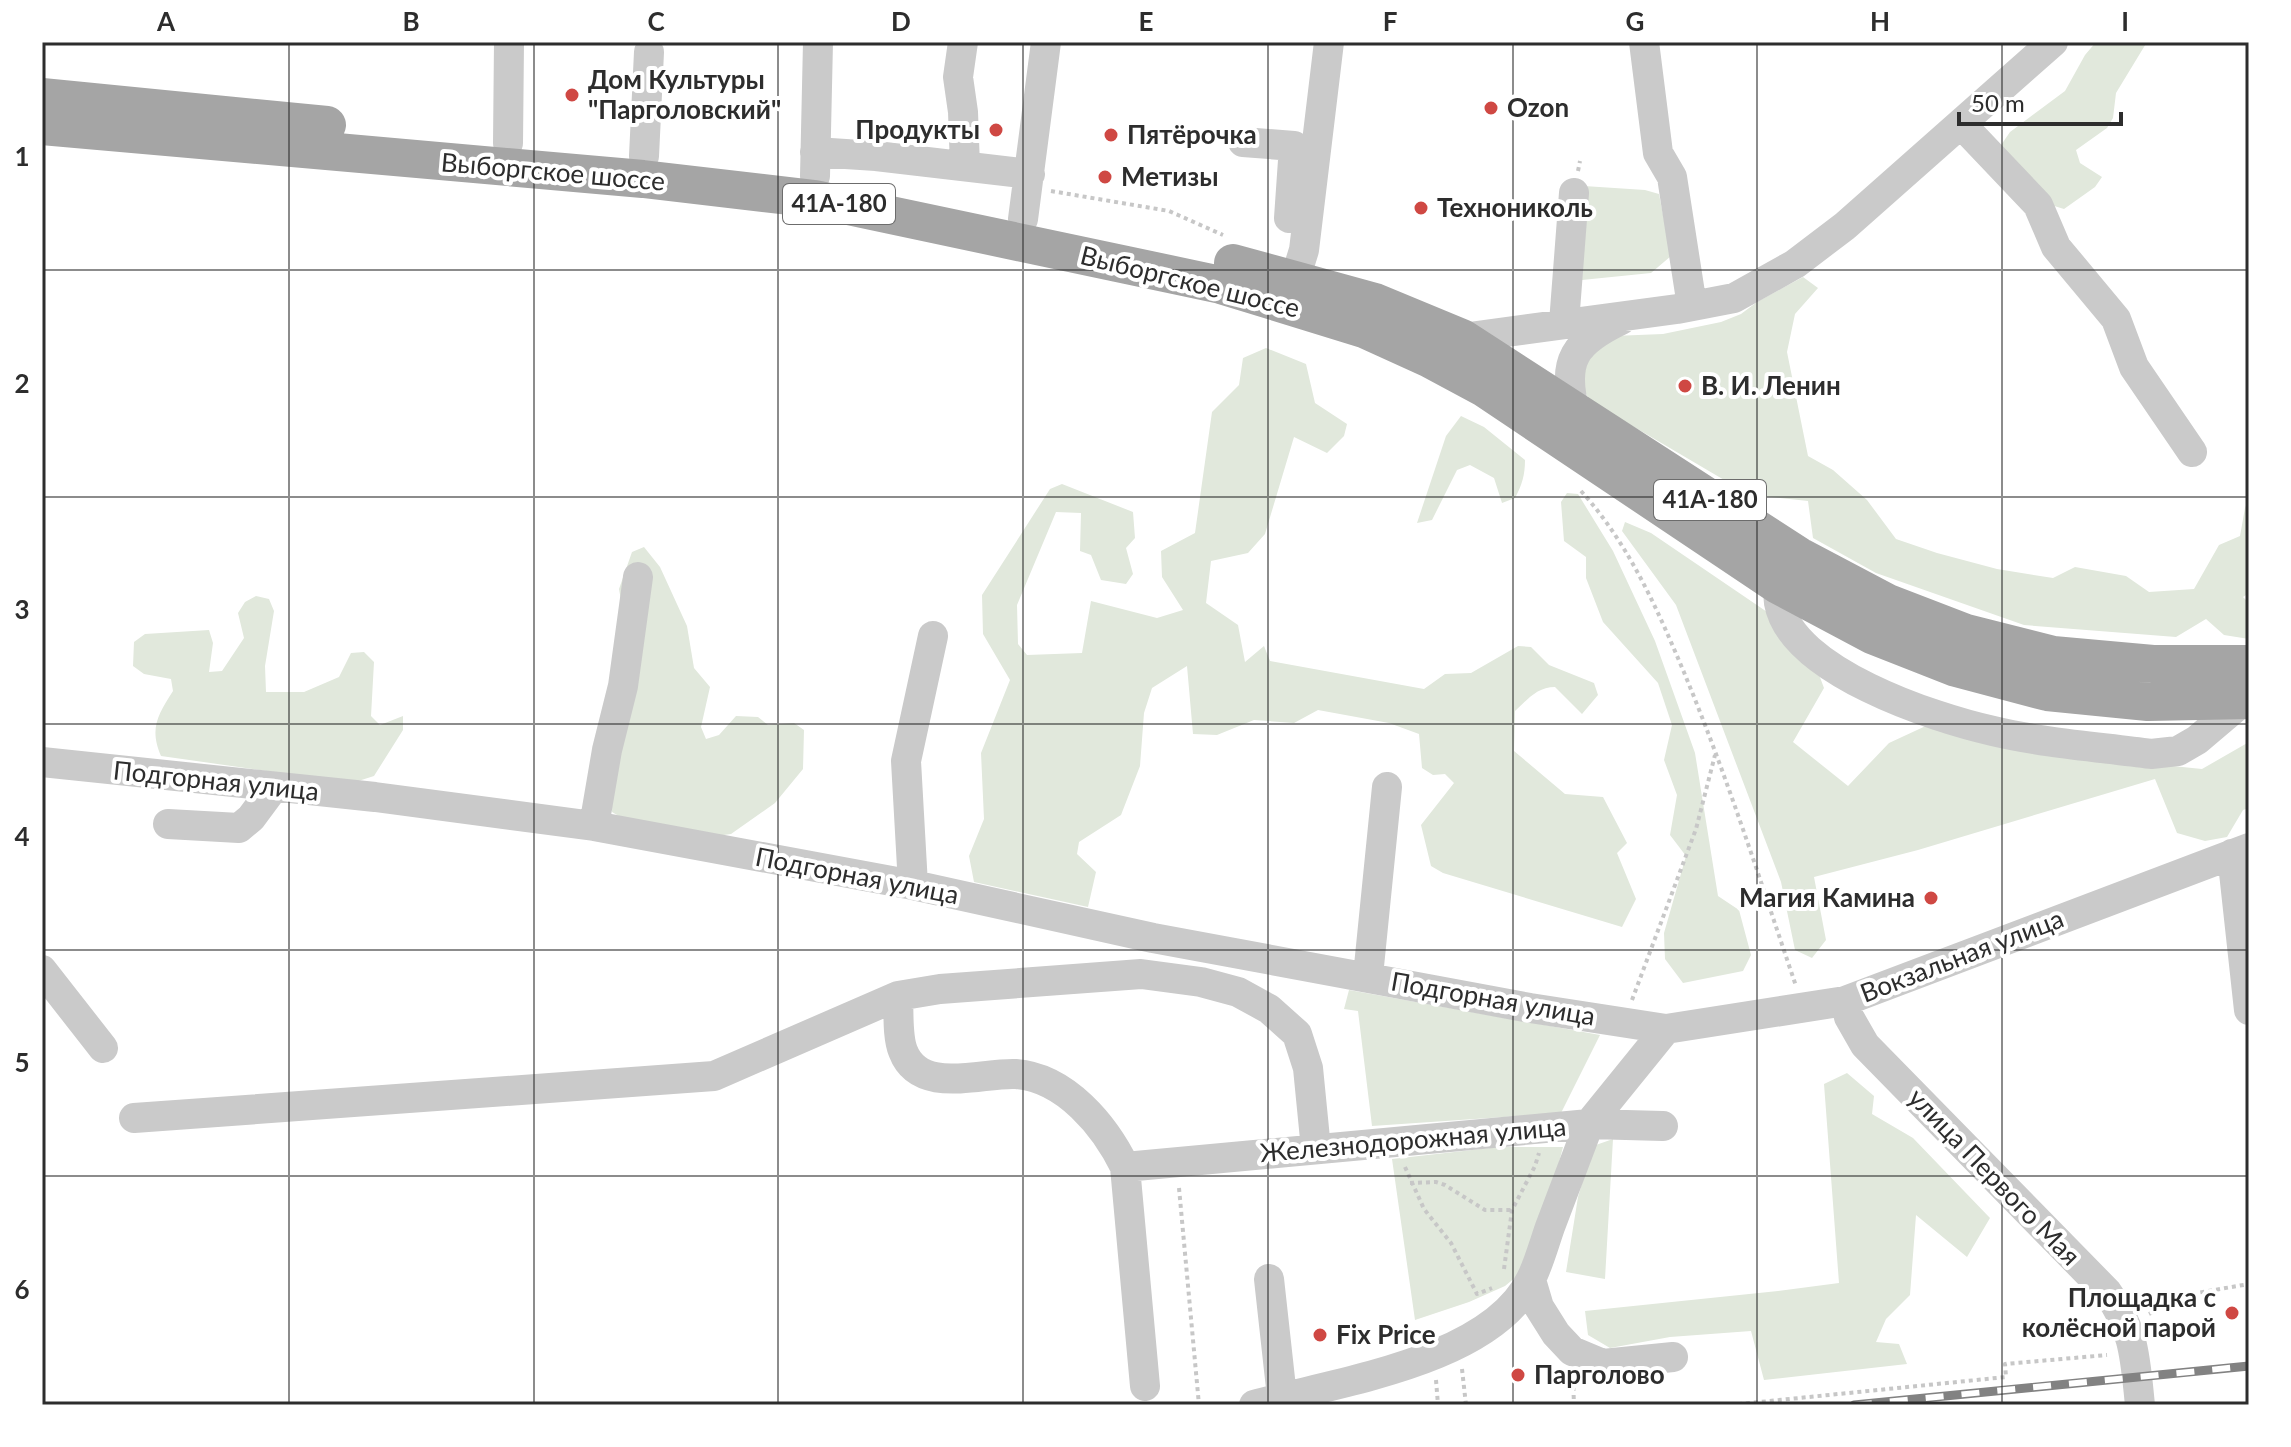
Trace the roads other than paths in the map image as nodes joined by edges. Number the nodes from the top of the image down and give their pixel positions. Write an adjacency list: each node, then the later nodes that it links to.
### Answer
1 (509, 42): 13 (street)
2 (818, 42): 15 (street)
3 (963, 42): 16 (street)
4 (1046, 42): 17 (street)
5 (1329, 42): 19 (street)
6 (1644, 42): 20 (street)
7 (2053, 42): 10 (street)
8 (649, 52): 14 (street)
9 (42, 97): 13 (main road, Выборгское шоссе / 41А-180)
10 (1962, 125): 20 (street); 25 (street)
11 (42, 126): 27 (main road, Выборгское шоссе / 41А-180)
12 (1243, 142): 19 (street)
13 (508, 143): 14 (main road, Выборгское шоссе / 41А-180)
14 (644, 156): 15 (main road, Выборгское шоссе / 41А-180)
15 (815, 164): 16 (street); 17 (main road, Выборгское шоссе / 41А-180)
16 (965, 166): 17 (street)
17 (1027, 193): 19 (main road, Выборгское шоссе / 41А-180)
18 (1574, 193): 22 (street)
19 (1286, 277): 23 (main road, Выборгское шоссе / 41А-180)
20 (1692, 306): 21 (street)
21 (1634, 314): 22 (street); 24 (street)
22 (1564, 323): 23 (street)
23 (1462, 338): 24 (main road, Выборгское шоссе / 41А-180)
24 (1575, 412): 29 (main road, Выборгское шоссе / 41А-180)
25 (2192, 452)
26 (638, 577): 35 (street)
27 (1778, 585): 30 (main road, Выборгское шоссе / 41А-180); 30 (street)
28 (933, 636): 37 (street)
29 (2249, 664)
30 (2246, 700)
31 (42, 762): 32 (street, Подгорная улица)
32 (274, 787): 34 (street); 35 (street, Подгорная улица)
33 (1387, 787): 39 (street)
34 (168, 824)
35 (594, 826): 37 (street, Подгорная улица)
36 (2240, 851): 41 (street, Вокзальная улица); 42 (street)
37 (913, 885): 39 (street, Подгорная улица)
38 (42, 970): 44 (street)
39 (1368, 976): 43 (street, Подгорная улица)
40 (898, 996): 45 (street); 48 (street); 49 (street)
41 (1845, 1001): 43 (street, Вокзальная улица); 57 (street, улица Первого Мая)
42 (2249, 1010)
43 (1666, 1029): 46 (street, Железнодорожная улица)
44 (103, 1048)
45 (134, 1118)
46 (1589, 1124): 47 (street); 48 (street, Железнодорожная улица); 51 (street)
47 (1663, 1126)
48 (1316, 1149): 49 (street, Железнодорожная улица)
49 (1125, 1167): 55 (street)
50 (1269, 1279): 56 (street)
51 (1512, 1279): 52 (street); 53 (street)
52 (1488, 1328): 53 (street); 56 (street)
53 (1576, 1354): 54 (street)
54 (1673, 1357)
55 (1145, 1386)
56 (1268, 1401)
57 (2140, 1405)

